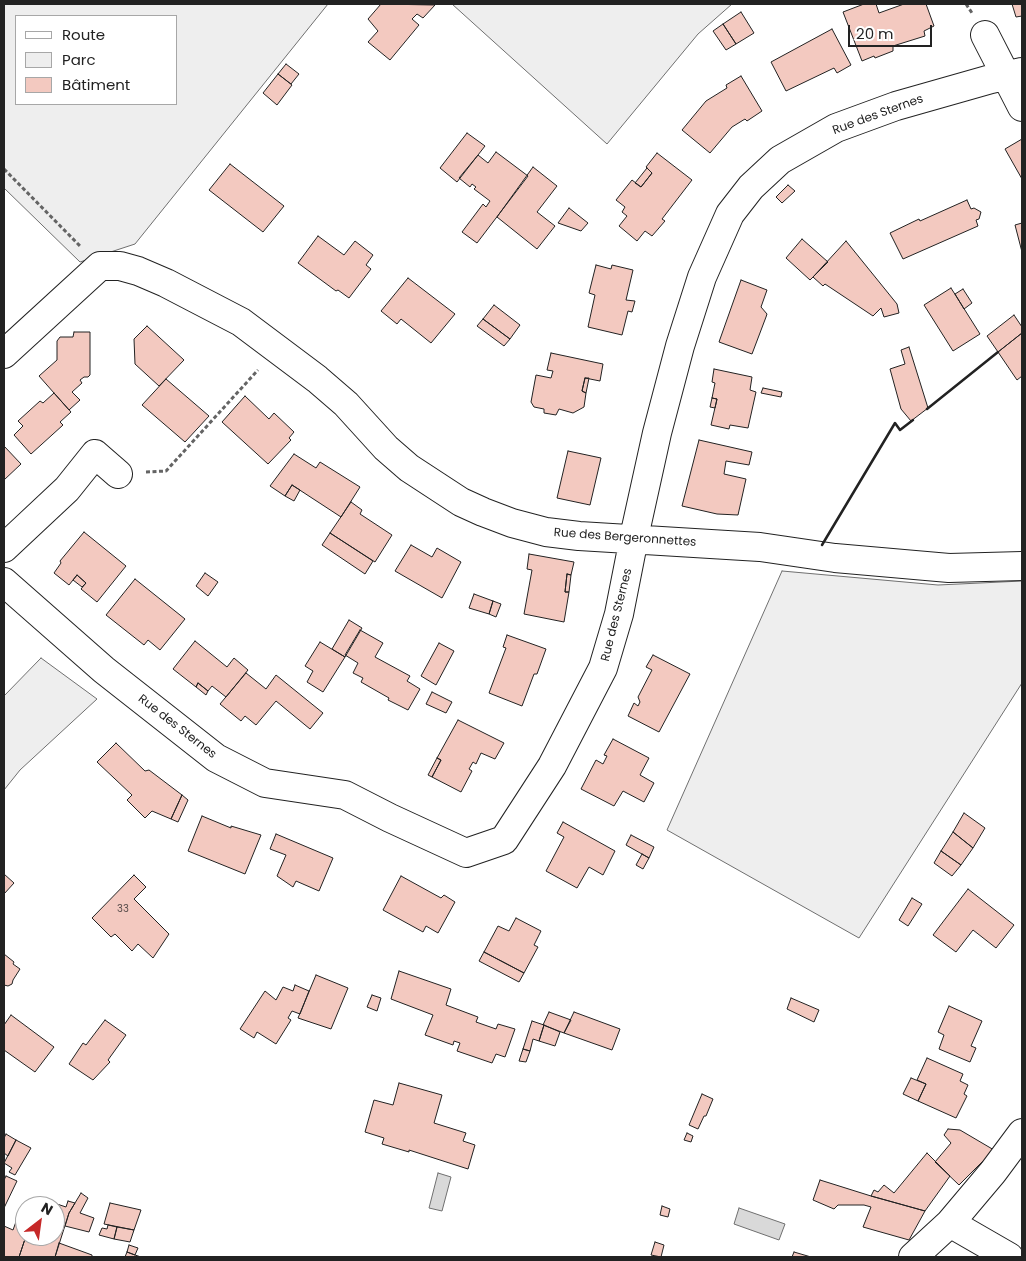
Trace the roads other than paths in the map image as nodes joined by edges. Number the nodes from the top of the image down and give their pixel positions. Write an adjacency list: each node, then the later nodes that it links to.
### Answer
1 (985, 35): 2 (street)
2 (1015, 74): 3 (street); 6 (street, Rue des Sternes)
3 (1022, 107)
4 (4, 354): 6 (street, Rue des Bergeronnettes)
5 (118, 474): 7 (street)
6 (634, 541): 8 (street, Rue des Bergeronnettes); 9 (street, Rue des Sternes)
7 (4, 548)
8 (1022, 566)
9 (4, 582)
10 (1022, 1132): 11 (street)
11 (950, 1223): 12 (street); 13 (street)
12 (914, 1257)
13 (1009, 1257)

